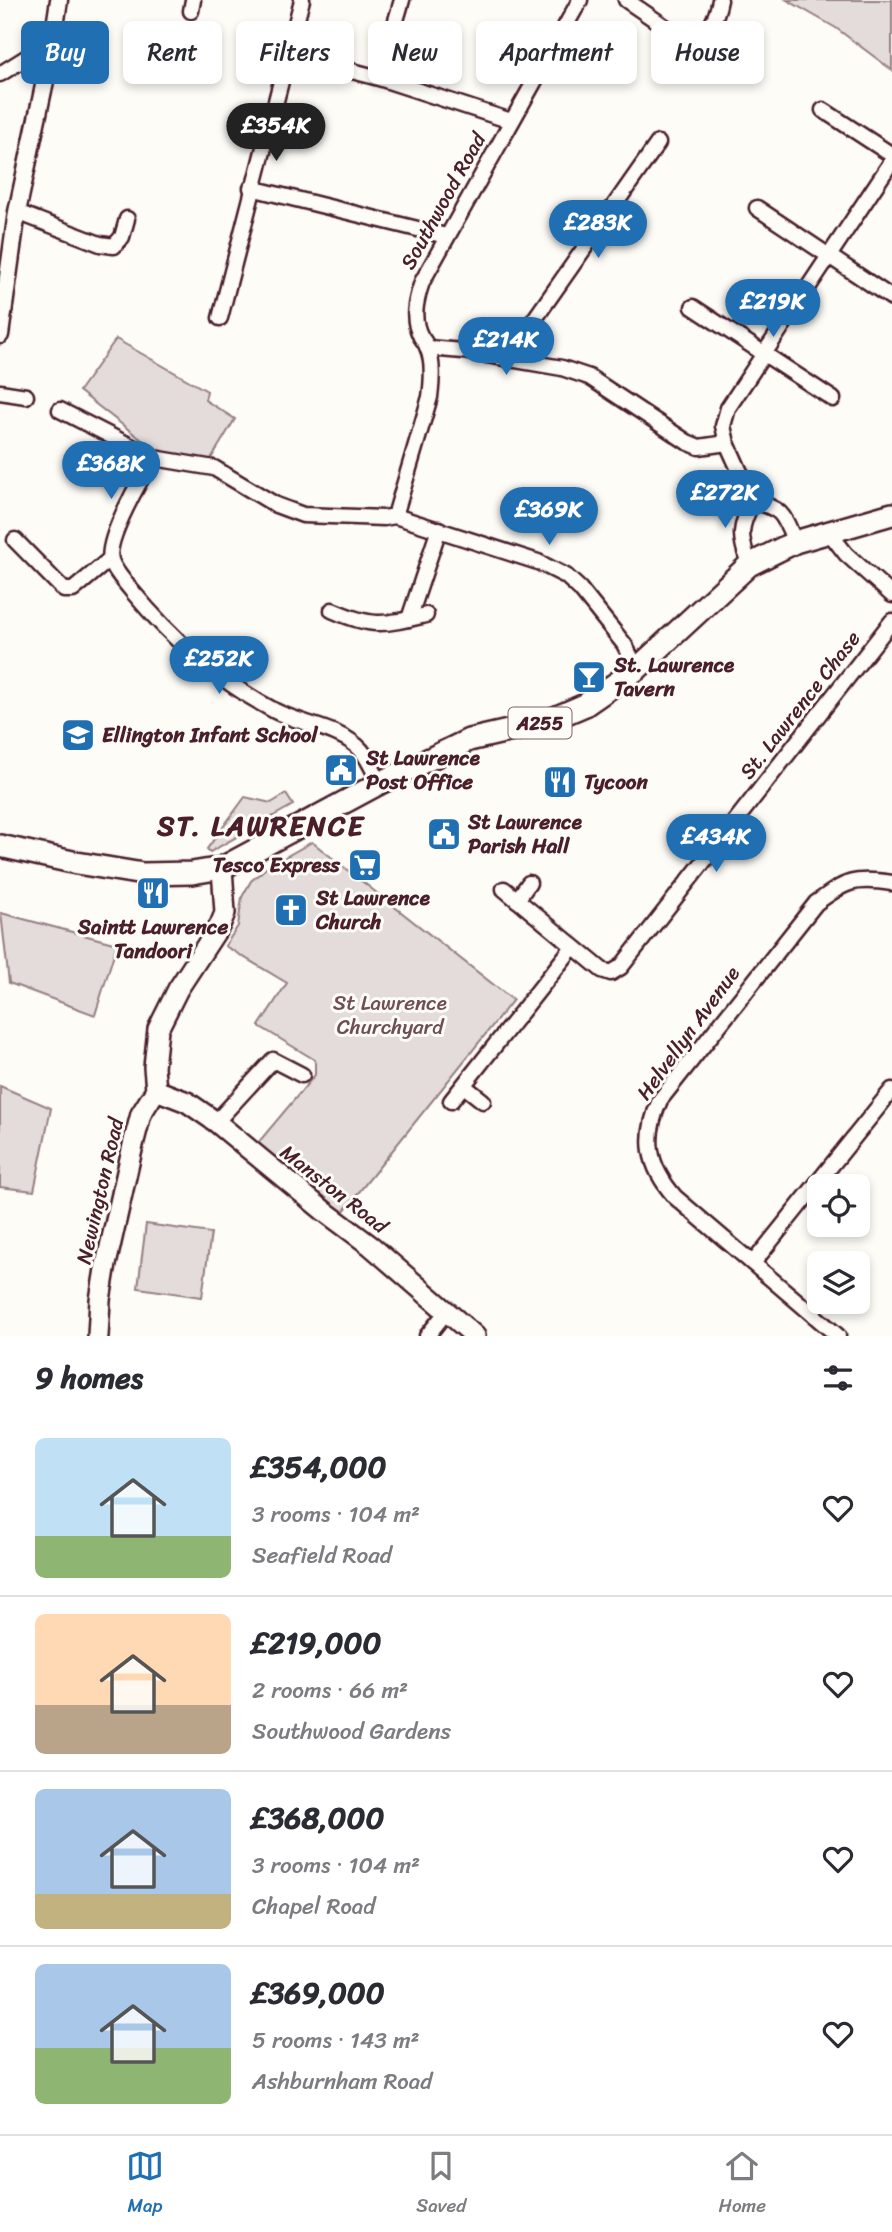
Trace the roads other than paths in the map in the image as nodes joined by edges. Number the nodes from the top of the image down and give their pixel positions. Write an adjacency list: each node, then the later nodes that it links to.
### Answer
1 (59, 0): 7 (street)
2 (302, 0): 8 (street)
3 (402, 0): 9 (street)
4 (580, 0): 18 (street, Southwood Road)
5 (626, 0): 10 (street)
6 (720, 0): 11 (street)
7 (56, 21)
8 (296, 21)
9 (396, 21)
10 (655, 21)
11 (714, 21)
12 (21, 61): 13 (street)
13 (0, 74)
14 (44, 84): 24 (street)
15 (279, 84): 22 (street)
16 (397, 84): 18 (street)
17 (823, 110): 20 (street)
18 (511, 121): 26 (street, Southwood Road)
19 (658, 143): 34 (street)
20 (892, 155)
21 (892, 160): 27 (street)
22 (251, 188): 26 (street); 30 (street)
23 (757, 208): 27 (street)
24 (16, 212): 25 (street); 31 (street)
25 (127, 219)
26 (446, 236): 32 (street, Southwood Road)
27 (829, 256): 28 (street); 33 (street)
28 (892, 298)
29 (693, 307): 33 (street)
30 (220, 318)
31 (0, 335)
32 (428, 348): 34 (street); 43 (street, Southwood Road)
33 (764, 354): 37 (street); 39 (street)
34 (510, 360): 39 (street)
35 (0, 392): 36 (street)
36 (26, 396)
37 (833, 399)
38 (60, 410): 40 (street)
39 (727, 443): 41 (street)
40 (154, 458): 43 (street); 48 (street)
41 (753, 501): 47 (street); 49 (street)
42 (892, 514): 45 (main road, A255)
43 (395, 516): 44 (street)
44 (439, 529): 53 (street); 55 (street)
45 (828, 531): 47 (main road, A255); 50 (street)
46 (15, 540): 48 (street)
47 (795, 542): 49 (main road, A255)
48 (110, 559): 56 (street)
49 (749, 565): 55 (main road, A255)
50 (892, 595)
51 (332, 610): 53 (street)
52 (426, 615): 53 (street)
53 (409, 619)
54 (892, 621): 63 (street, St. Lawrence Chase)
55 (637, 669): 56 (main road, A255)
56 (380, 783): 58 (main road, A255)
57 (0, 846): 58 (main road, A255)
58 (222, 869): 66 (main road, Newington Road)
59 (529, 883): 62 (street)
60 (892, 883): 71 (street, Helvellyn Avenue)
61 (504, 889): 62 (street, St. Lawrence Chase)
62 (517, 900): 63 (street, St. Lawrence Chase)
63 (572, 948): 65 (street)
64 (302, 1075): 70 (street)
65 (464, 1086): 68 (street); 69 (street)
66 (156, 1090): 70 (main road, Manston Road); 73 (main road, Newington Road)
67 (892, 1090): 71 (street)
68 (451, 1101)
69 (483, 1101)
70 (216, 1122): 72 (main road, Manston Road)
71 (753, 1263): 76 (street, Helvellyn Avenue)
72 (447, 1311): 74 (street); 75 (main road, Manston Road)
73 (98, 1336)
74 (427, 1336)
75 (475, 1336)
76 (838, 1336)

